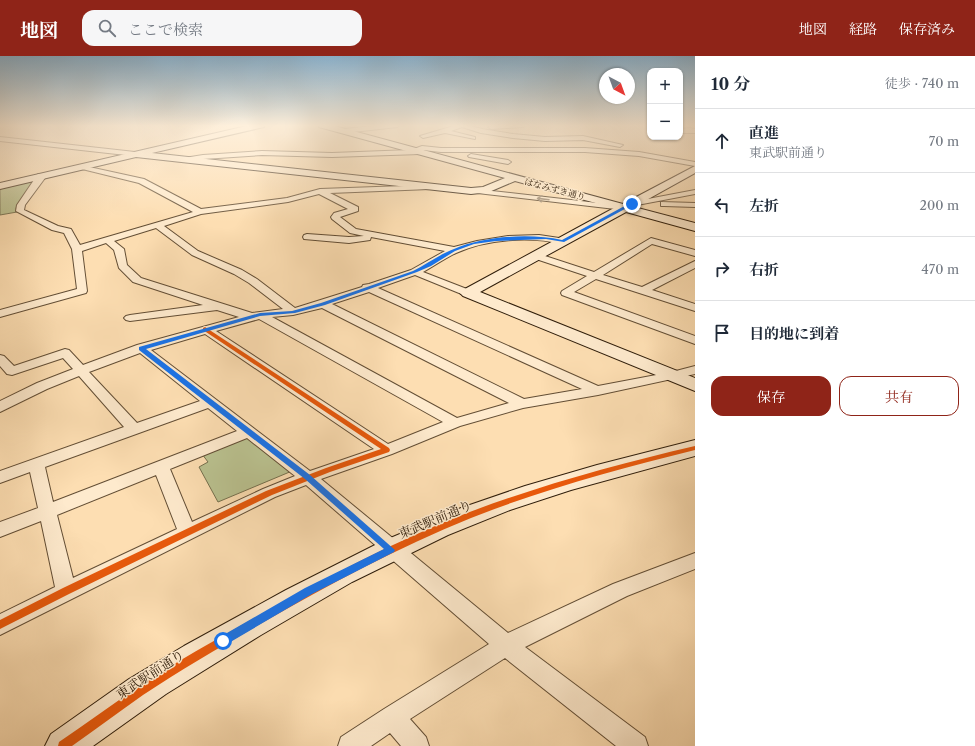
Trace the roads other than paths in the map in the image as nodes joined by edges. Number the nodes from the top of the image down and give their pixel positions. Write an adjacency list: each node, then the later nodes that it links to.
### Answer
1 (122, 157): 11 (street)
2 (162, 157): 8 (street)
3 (197, 157): 8 (street)
4 (437, 157): 14 (street, はなみずき通り)
5 (479, 157): 9 (street)
6 (508, 157): 9 (street)
7 (657, 157): 10 (street)
8 (184, 160): 16 (street)
9 (508, 162): 14 (street)
10 (695, 164)
11 (80, 167): 13 (street); 22 (street)
12 (695, 169): 21 (street)
13 (40, 176): 15 (street); 29 (street)
14 (511, 177): 18 (street); 21 (street, はなみずき通り)
15 (0, 186)
16 (430, 187): 17 (street); 18 (street)
17 (320, 191): 22 (street); 26 (street)
18 (477, 191): 21 (street, one-way to 18)
19 (695, 192): 21 (street)
20 (695, 205): 21 (street)
21 (628, 206): 24 (street, はなみずき通り); 28 (street)
22 (200, 212): 23 (street)
23 (158, 225): 27 (street); 42 (street)
24 (695, 227)
25 (307, 237): 26 (street)
26 (379, 237): 30 (street)
27 (108, 240): 29 (street); 40 (street)
28 (563, 241): 30 (street); 32 (street)
29 (77, 249): 43 (street)
30 (453, 250): 34 (street)
31 (695, 253): 35 (street)
32 (536, 256): 35 (street); 38 (street)
33 (695, 264): 37 (street)
34 (415, 272): 36 (street); 38 (street)
35 (594, 276): 37 (street); 47 (street)
36 (367, 287): 39 (street); 54 (street)
37 (643, 291): 41 (street)
38 (468, 293): 52 (street)
39 (323, 304): 42 (street); 56 (street)
40 (220, 307): 44 (street); 45 (street)
41 (695, 308)
42 (293, 312): 44 (street)
43 (0, 314)
44 (256, 316): 46 (street); 58 (street)
45 (130, 318)
46 (205, 330): 48 (street); 62 (street)
47 (695, 340)
48 (141, 348): 51 (street); 55 (street)
49 (0, 359): 51 (street)
50 (695, 370): 52 (street)
51 (80, 371): 57 (street); 59 (street)
52 (673, 376): 53 (street); 54 (street)
53 (695, 385)
54 (598, 391): 56 (street)
55 (210, 402): 59 (street); 60 (street)
56 (522, 404): 58 (street)
57 (0, 407)
58 (455, 423): 62 (street)
59 (134, 429): 63 (street)
60 (248, 432): 64 (street); 66 (street)
61 (695, 448): 70 (street, 東武駅前通り)
62 (387, 450): 66 (street)
63 (36, 464): 65 (street); 67 (street)
64 (160, 467): 67 (street); 69 (street)
65 (0, 477)
66 (307, 477): 69 (street); 70 (street)
67 (47, 511): 68 (street); 72 (street)
68 (0, 530)
69 (188, 531): 72 (street)
70 (391, 550): 74 (street); 76 (street, 東武駅前通り)
71 (695, 561): 74 (street)
72 (66, 591): 73 (street)
73 (0, 625)
74 (506, 645): 75 (street); 79 (street)
75 (392, 717): 77 (street); 78 (street)
76 (62, 746)
77 (350, 746)
78 (417, 746)
79 (636, 746)

